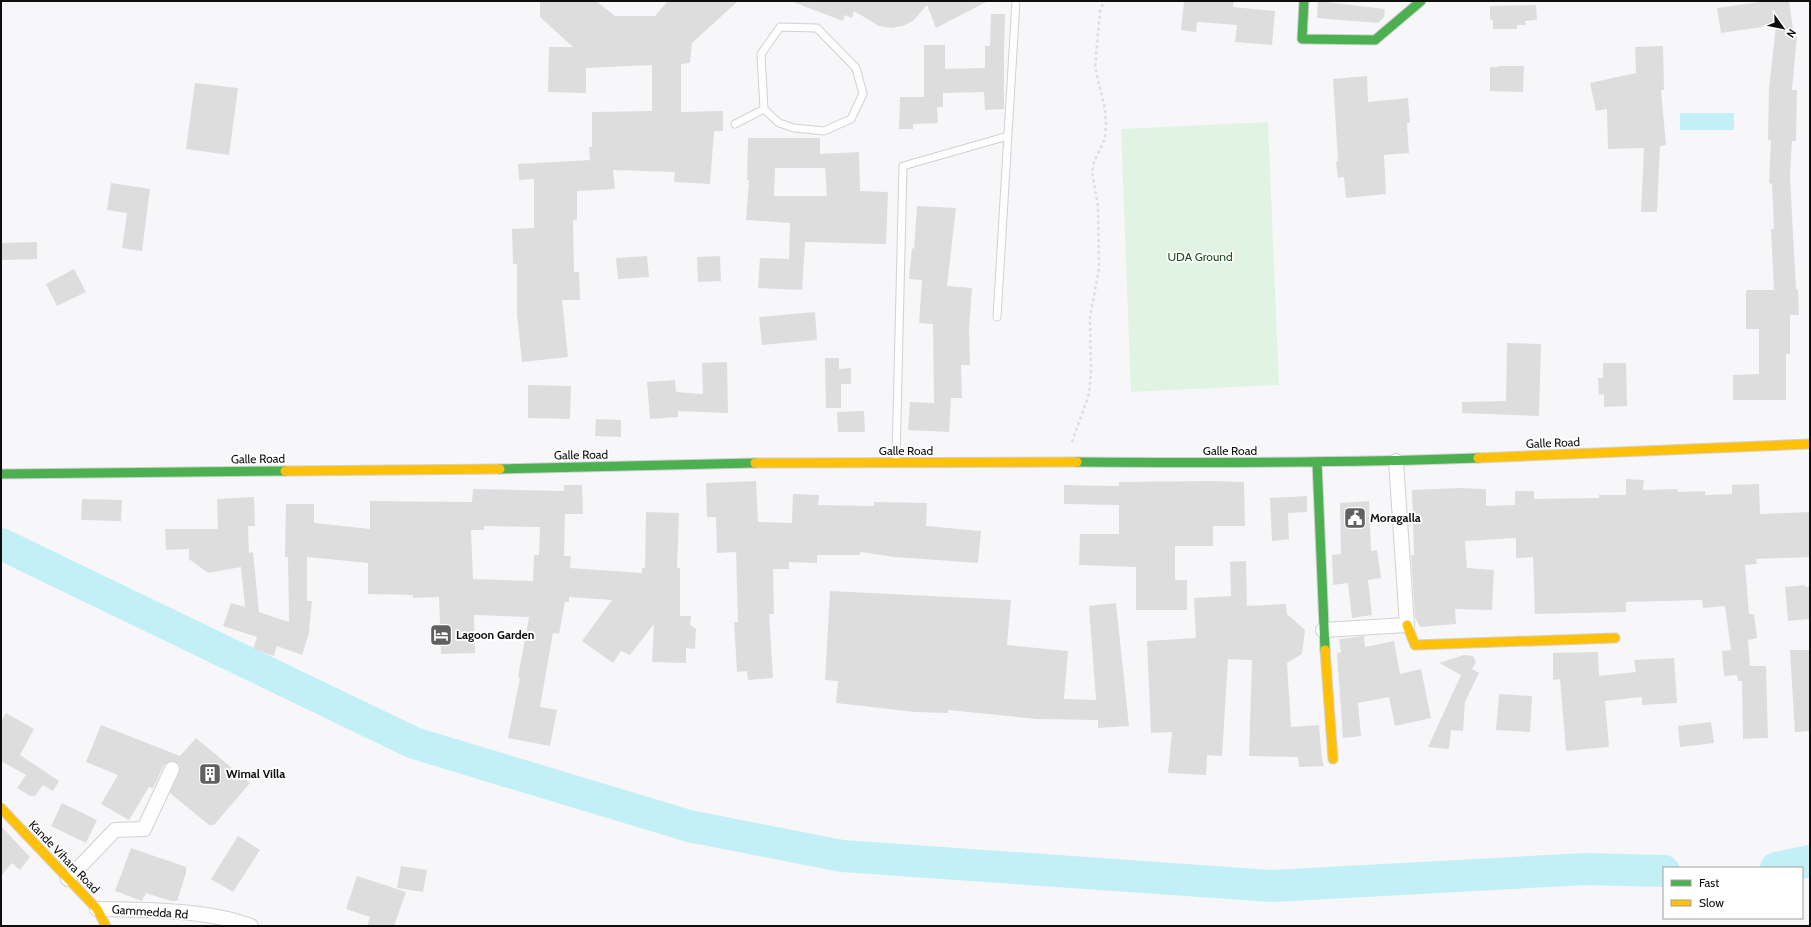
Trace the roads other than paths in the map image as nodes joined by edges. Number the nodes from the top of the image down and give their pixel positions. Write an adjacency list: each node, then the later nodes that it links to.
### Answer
1 (1016, 1): 6 (lane)
2 (1304, 1): 3 (main road)
3 (1421, 1)
4 (764, 109): 4 (lane); 5 (lane)
5 (735, 124)
6 (1008, 136): 7 (lane); 11 (lane)
7 (997, 317)
8 (1810, 444): 9 (main road, Galle Road)
9 (1396, 461): 10 (main road, Galle Road); 13 (street)
10 (1317, 462): 11 (main road, Galle Road); 14 (main road)
11 (896, 464): 12 (main road, Galle Road)
12 (1, 474)
13 (1407, 625): 14 (street); 15 (main road)
14 (1323, 630): 16 (main road)
15 (1615, 638)
16 (1333, 759)
17 (172, 769): 19 (street)
18 (1, 808): 19 (main road, Kande Vihara Road)
19 (68, 879): 20 (main road, Kande Vihara Road)
20 (97, 909): 21 (main road, Kande Vihara Road); 22 (street, Gammedda Rd)
21 (106, 926)
22 (251, 926)

